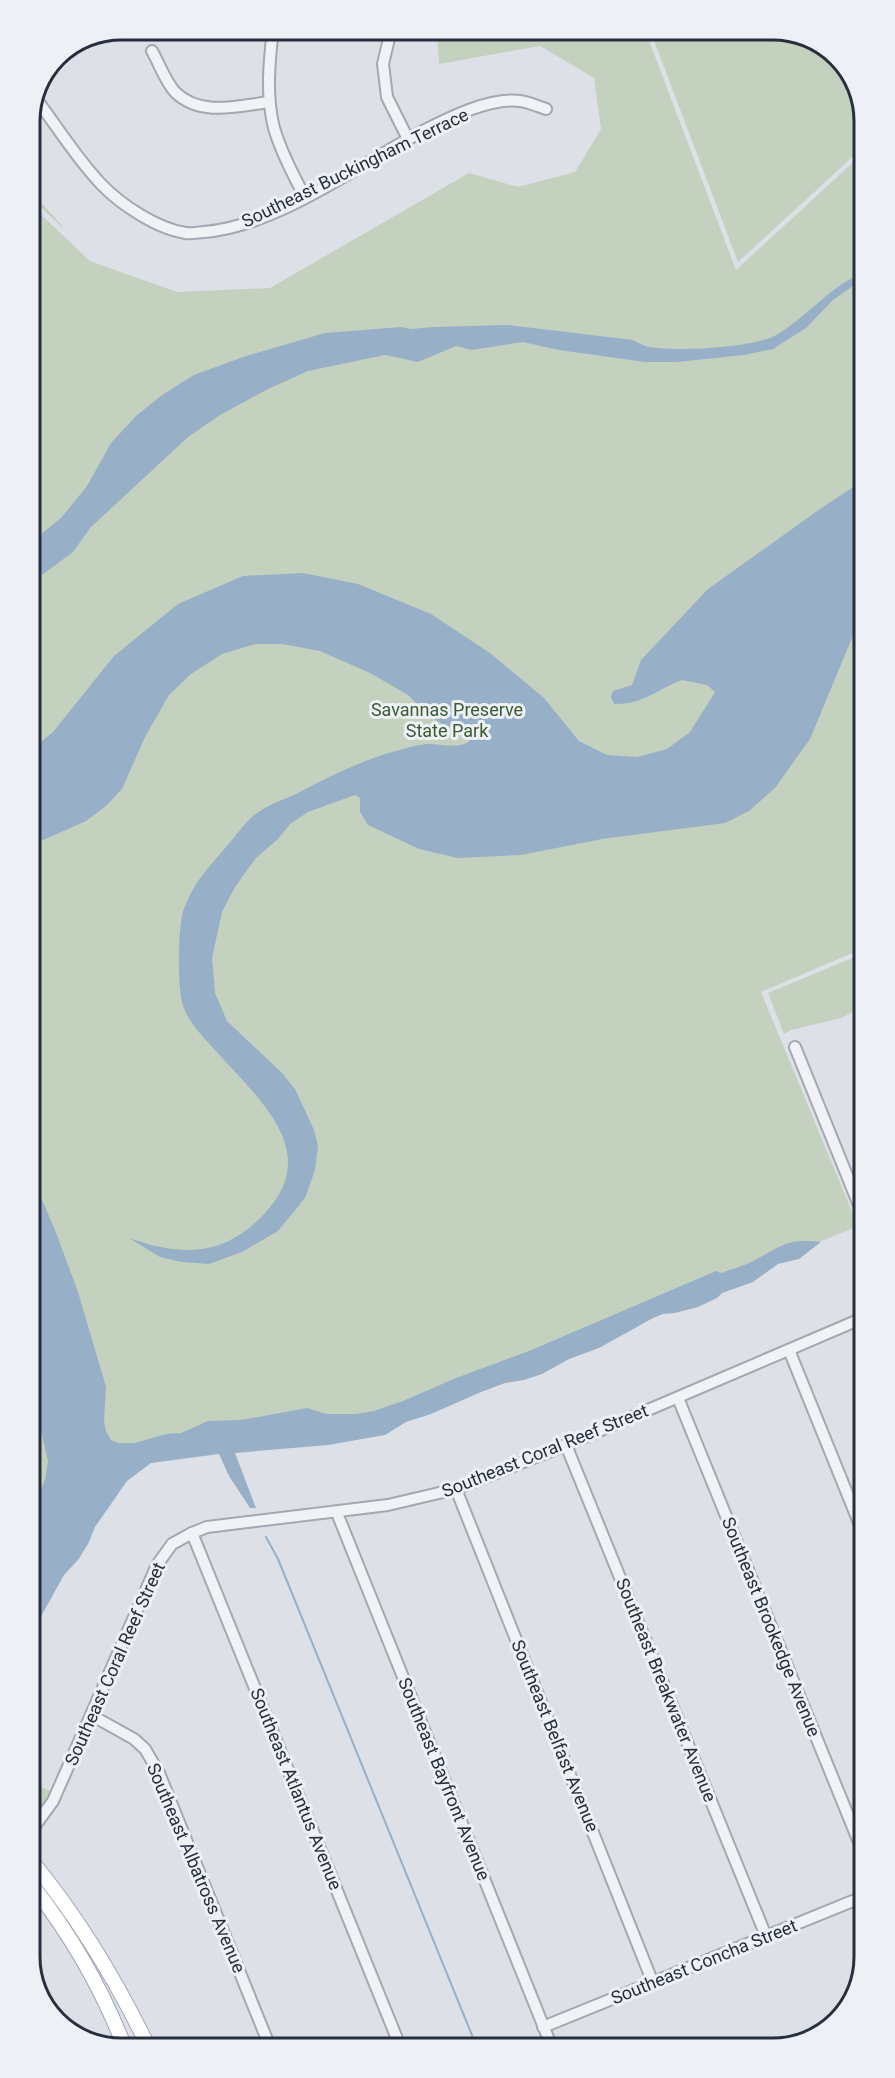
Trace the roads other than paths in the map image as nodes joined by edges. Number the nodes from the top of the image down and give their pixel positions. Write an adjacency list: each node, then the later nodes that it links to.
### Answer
1 (272, 40): 4 (street)
2 (389, 40): 7 (street)
3 (152, 51): 4 (street)
4 (269, 102): 8 (street)
5 (42, 107): 8 (street, Southeast Buckingham Terrace)
6 (546, 109): 7 (street, Southeast Buckingham Terrace)
7 (408, 139): 8 (street, Southeast Buckingham Terrace)
8 (305, 197)
9 (795, 1047): 10 (street)
10 (854, 1193)
11 (854, 1322): 12 (street, Southeast Coral Reef Street)
12 (789, 1350): 13 (street, Southeast Coral Reef Street); 16 (street)
13 (678, 1398): 14 (street, Southeast Coral Reef Street); 21 (street, Southeast Brookedge Avenue)
14 (566, 1445): 15 (street, Southeast Coral Reef Street); 25 (street, Southeast Breakwater Avenue)
15 (456, 1489): 17 (street, Southeast Coral Reef Street); 26 (street, Southeast Belfast Avenue)
16 (854, 1510)
17 (337, 1513): 18 (street, Southeast Coral Reef Street); 27 (street, Southeast Bayfront Avenue)
18 (192, 1533): 19 (street, Southeast Coral Reef Street); 31 (street, Southeast Atlantus Avenue)
19 (91, 1715): 20 (street, Southeast Coral Reef Street); 30 (street, Southeast Albatross Avenue)
20 (40, 1819)
21 (854, 1830)
22 (40, 1871): 29 (main road)
23 (40, 1897): 28 (main road)
24 (854, 1900): 25 (street, Southeast Concha Street)
25 (766, 1936): 26 (street, Southeast Concha Street)
26 (653, 1983): 27 (street, Southeast Concha Street)
27 (543, 2027): 32 (street, Southeast Bayfront Avenue)
28 (119, 2037)
29 (142, 2037)
30 (266, 2037)
31 (397, 2037)
32 (548, 2038)

